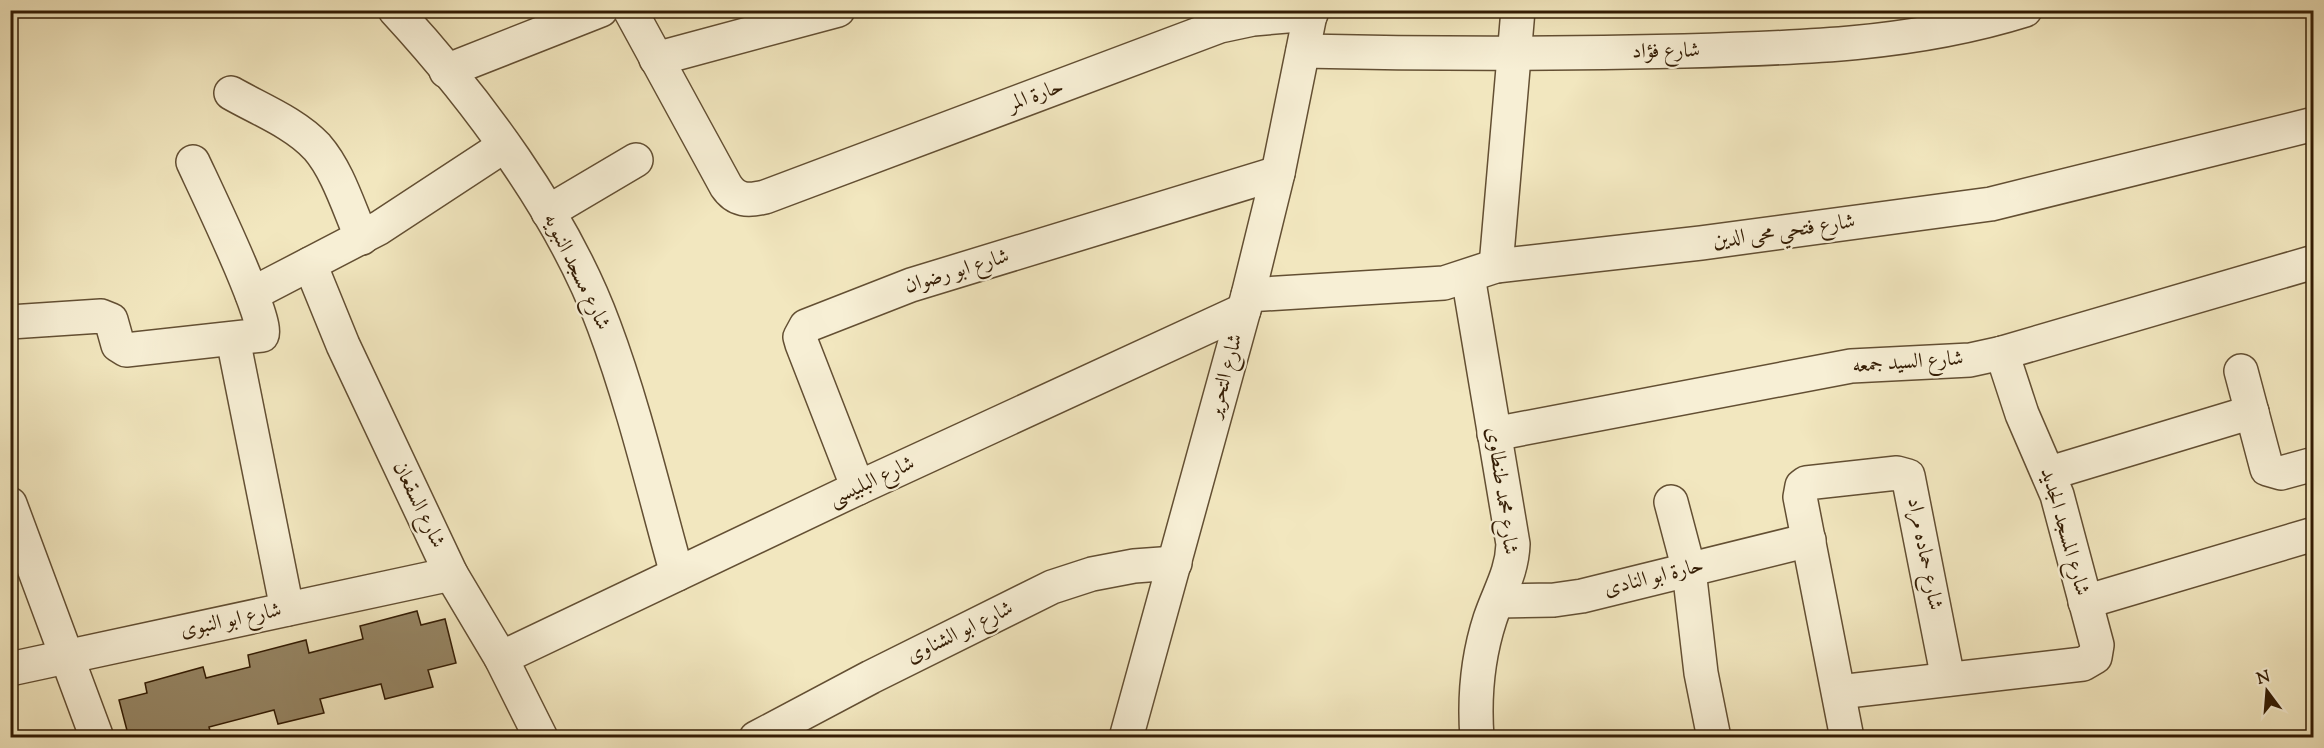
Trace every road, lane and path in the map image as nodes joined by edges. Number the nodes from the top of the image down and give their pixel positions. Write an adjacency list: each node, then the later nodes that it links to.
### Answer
1 (395, 10): 11 (street, شارع مسجد النبويه)
2 (601, 10): 11 (street)
3 (630, 10): 10 (street)
4 (838, 10): 10 (street)
5 (1518, 10): 9 (street, شارع محمد طنطاوى)
6 (2025, 10): 9 (street, شارع فؤاد)
7 (1311, 12): 8 (street, شارع التحرير); 10 (street, حارة المر)
8 (1302, 51): 9 (street, شارع فؤاد); 17 (street, شارع التحرير)
9 (1515, 55): 22 (street, شارع محمد طنطاوى)
10 (656, 58)
11 (446, 71): 14 (street, شارع مسجد النبويه)
12 (231, 93): 19 (street)
13 (2313, 124): 22 (street, شارع فتحي محى الدين)
14 (504, 146): 18 (street, شارع مسجد النبويه); 19 (street)
15 (636, 160): 18 (street)
16 (193, 162): 23 (street)
17 (1278, 173): 24 (street, شارع التحرير); 33 (street, شارع ابو رضوان)
18 (548, 212): 41 (street, شارع مسجد النبويه)
19 (362, 238): 21 (street)
20 (2313, 262): 27 (street, شارع السيد جمعه)
21 (310, 264): 23 (street); 40 (street, شارع السقعان)
22 (1482, 271): 24 (street, شارع فتحي محى الدين); 30 (street, شارع محمد طنطاوى)
23 (252, 294): 26 (street)
24 (1246, 302): 33 (street, شارع البلبيسى); 38 (street, شارع التحرير)
25 (10, 322): 26 (street)
26 (246, 338): 44 (street)
27 (2002, 353): 30 (street, شارع السيد جمعه); 32 (street, شارع المسجد الجديد)
28 (2241, 371): 29 (street)
29 (2252, 412): 31 (street); 32 (street)
30 (1494, 434): 42 (street, شارع محمد طنطاوى)
31 (2313, 464)
32 (2050, 473): 43 (street, شارع المسجد الجديد)
33 (858, 488): 41 (street, شارع البلبيسى)
34 (1671, 502): 39 (street)
35 (10, 504): 45 (street)
36 (2313, 534): 43 (street)
37 (1809, 540): 39 (street, حارة ابو النادى); 48 (street, شارع حماده مراد); 49 (street)
38 (1175, 563): 52 (street, شارع ابو الشناوى); 53 (street, شارع التحرير)
39 (1689, 570): 42 (street, حارة ابو النادى); 55 (street)
40 (452, 574): 44 (street, شارع ابو النبوى); 46 (street, شارع السقعان)
41 (677, 574): 46 (street, شارع البلبيسى)
42 (1498, 601): 54 (street, شارع محمد طنطاوى)
43 (2085, 602): 48 (street, شارع المسجد الجديد)
44 (287, 609): 45 (street, شارع ابو النبوى)
45 (68, 656): 47 (street, شارع ابو النبوى); 50 (street)
46 (501, 658): 51 (street, شارع السقعان)
47 (10, 669)
48 (1948, 679): 49 (street)
49 (1839, 692): 56 (street)
50 (97, 738)
51 (541, 738)
52 (756, 738)
53 (1126, 738)
54 (1477, 738)
55 (1714, 738)
56 (1847, 738)

